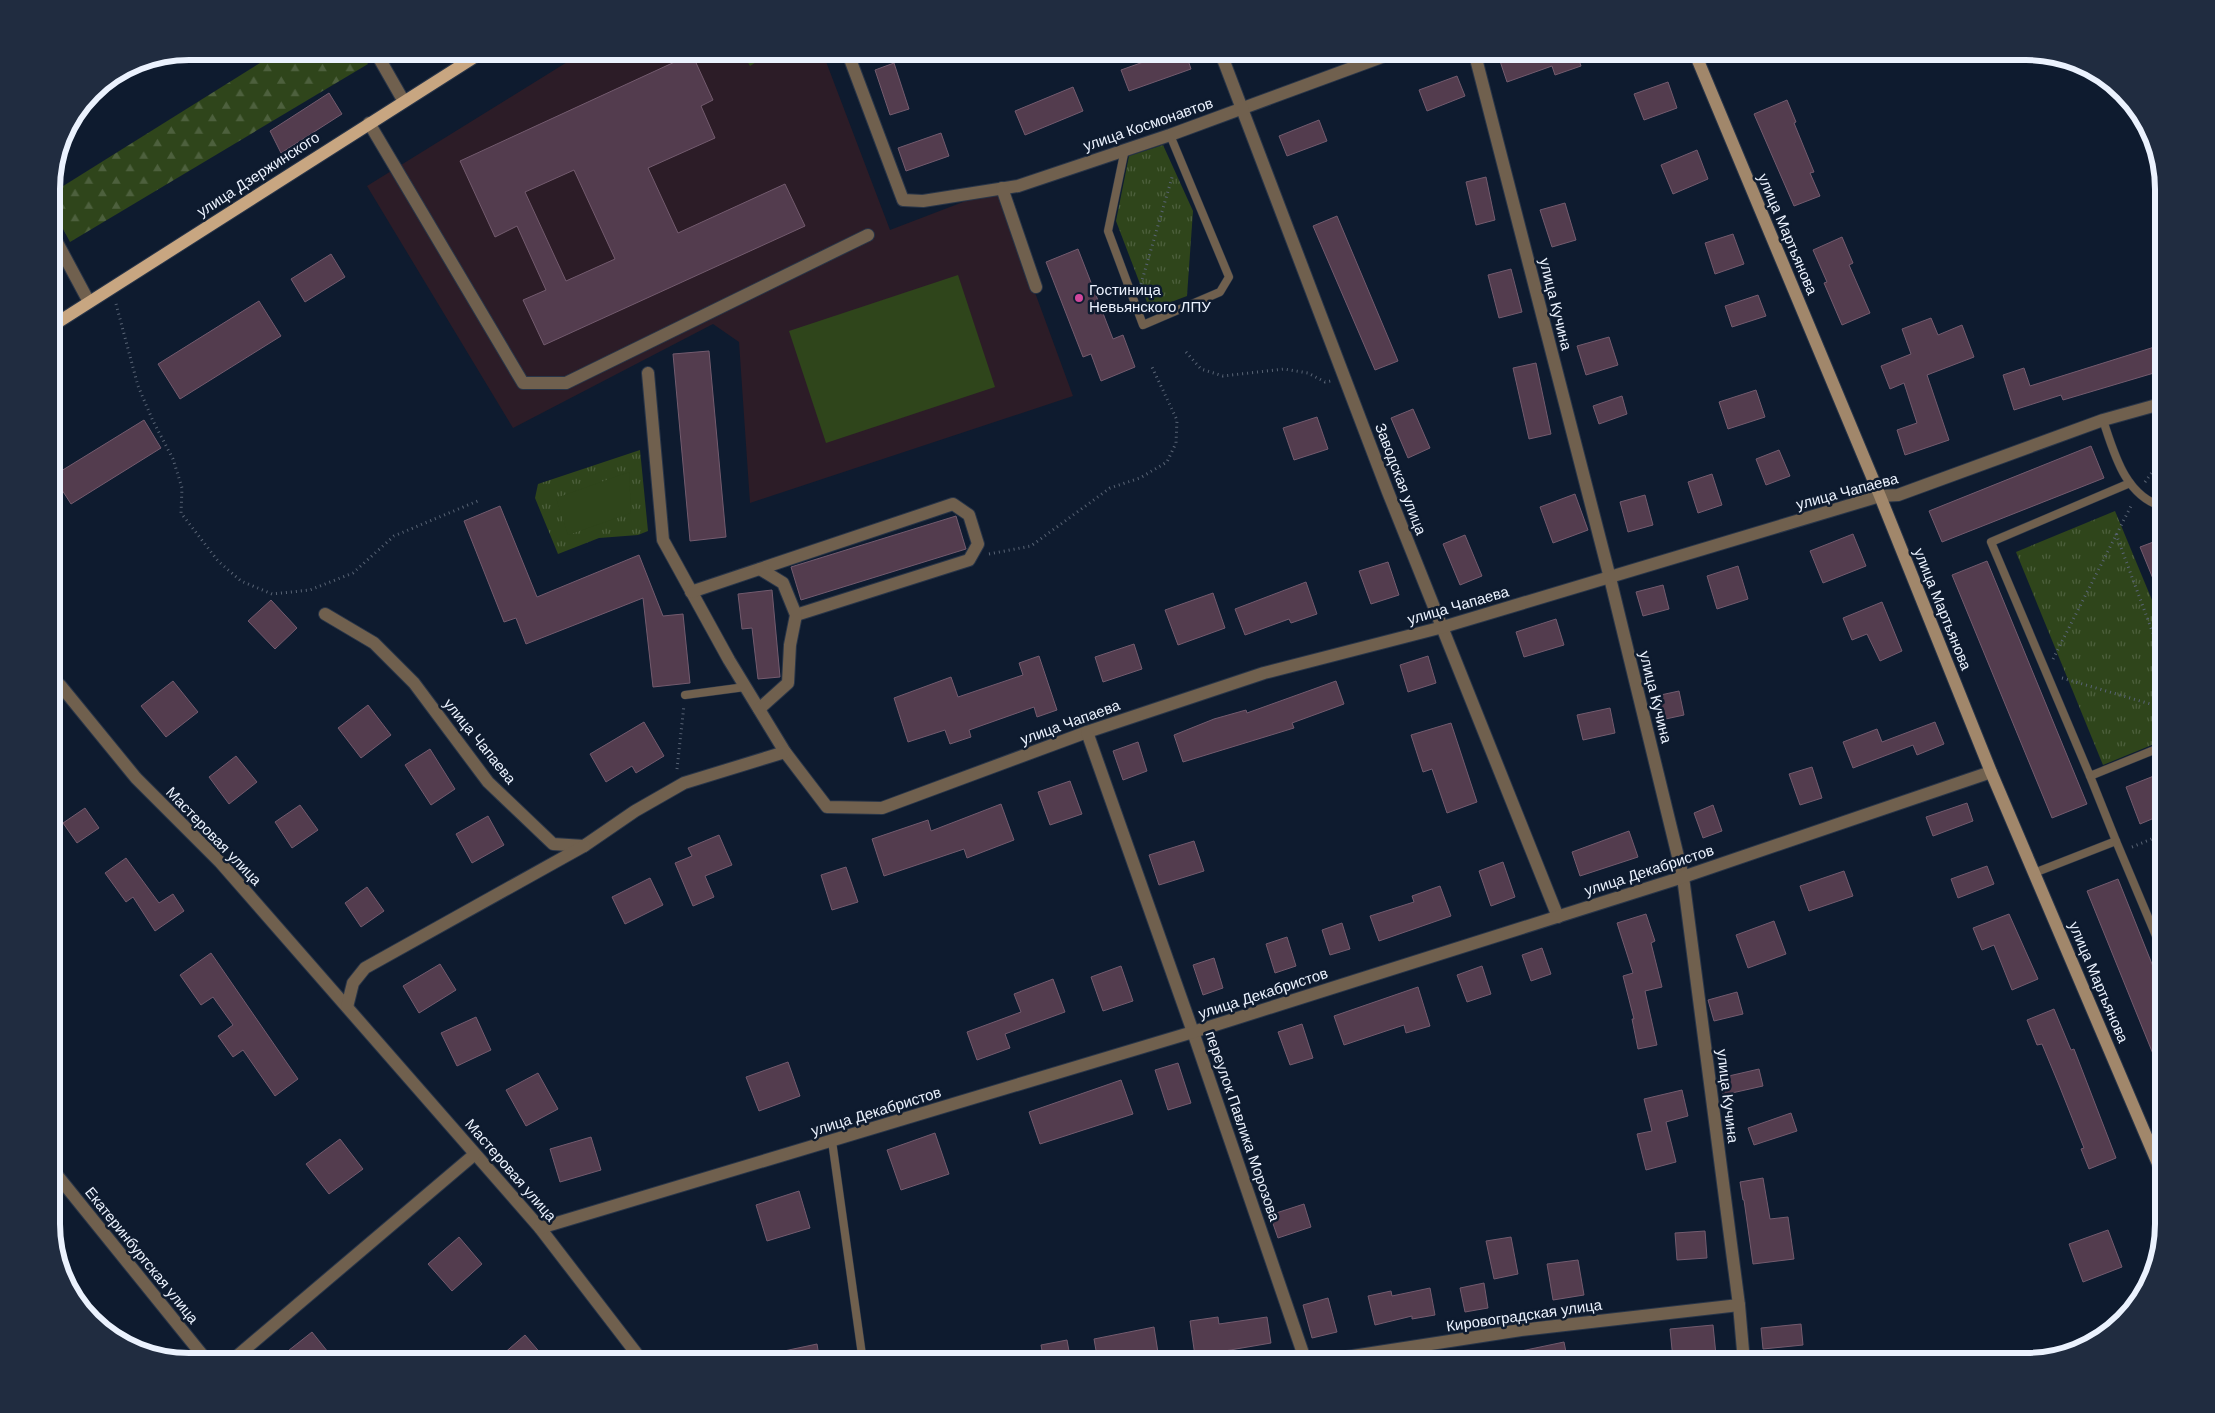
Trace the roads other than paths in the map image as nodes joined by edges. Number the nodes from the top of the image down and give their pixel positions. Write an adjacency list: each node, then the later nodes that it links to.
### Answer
1 (380, 60): 8 (street)
2 (469, 60): 8 (main road, улица Дзержинского)
3 (850, 60): 13 (street, улица Космонавтов)
4 (1223, 60): 9 (street, Заводская улица)
5 (1373, 60): 9 (street, улица Космонавтов)
6 (1476, 60): 26 (street, улица Кучина)
7 (1698, 60): 23 (main road, улица Мартьянова)
8 (403, 100): 10 (main road, улица Дзержинского)
9 (1242, 108): 11 (street, улица Космонавтов); 30 (street, Заводская улица)
10 (369, 123): 14 (street); 17 (main road, улица Дзержинского)
11 (1170, 135): 12 (street, улица Космонавтов); 12 (lane)
12 (1124, 149): 13 (street, улица Космонавтов)
13 (1002, 188): 16 (street)
14 (868, 235)
15 (60, 248): 17 (street)
16 (1036, 286)
17 (89, 302): 18 (main road, улица Дзержинского)
18 (60, 321)
19 (648, 373): 27 (street, улица Чапаева)
20 (2155, 406): 21 (street, улица Чапаева)
21 (2103, 420): 22 (lane); 23 (street, улица Чапаева)
22 (2130, 482): 24 (lane); 39 (lane)
23 (1880, 496): 26 (street, улица Чапаева); 38 (main road, улица Мартьянова)
24 (2155, 502)
25 (760, 569): 27 (street); 29 (street); 29 (street)
26 (1610, 578): 30 (street, улица Чапаева); 43 (street, улица Кучина)
27 (692, 592): 32 (street, улица Чапаева)
28 (325, 614): 41 (street, улица Чапаева)
29 (796, 615): 34 (street)
30 (1443, 627): 35 (street, улица Чапаева); 44 (street, Заводская улица)
31 (60, 685): 46 (street, Мастеровая улица)
32 (745, 687): 33 (lane); 34 (street, улица Чапаева)
33 (685, 695)
34 (759, 709): 37 (street, улица Чапаева)
35 (1087, 732): 37 (street, улица Чапаева); 47 (street, переулок Павлика Морозова)
36 (2155, 750): 39 (lane)
37 (785, 752): 41 (street)
38 (1991, 772): 42 (main road, улица Мартьянова); 43 (street, улица Декабристов)
39 (2090, 776): 40 (lane)
40 (2116, 842): 42 (lane); 45 (lane)
41 (584, 846): 46 (street)
42 (2034, 873): 50 (main road, улица Мартьянова)
43 (1683, 877): 44 (street, улица Декабристов); 53 (street, улица Кучина)
44 (1558, 917): 47 (street, улица Декабристов)
45 (2155, 933)
46 (346, 1007): 49 (street, Мастеровая улица)
47 (1193, 1032): 48 (street, улица Декабристов); 58 (street, переулок Павлика Морозова)
48 (832, 1141): 52 (street, улица Декабристов); 57 (lane)
49 (475, 1154): 52 (street, Мастеровая улица); 55 (street)
50 (2155, 1157)
51 (60, 1179): 54 (street, Екатеринбургская улица)
52 (540, 1228): 56 (street, Мастеровая улица)
53 (1739, 1305): 59 (street, Кировоградская улица); 60 (street, улица Кучина)
54 (201, 1353)
55 (241, 1353)
56 (636, 1353)
57 (862, 1353)
58 (1303, 1353)
59 (1372, 1353)
60 (1743, 1353)

